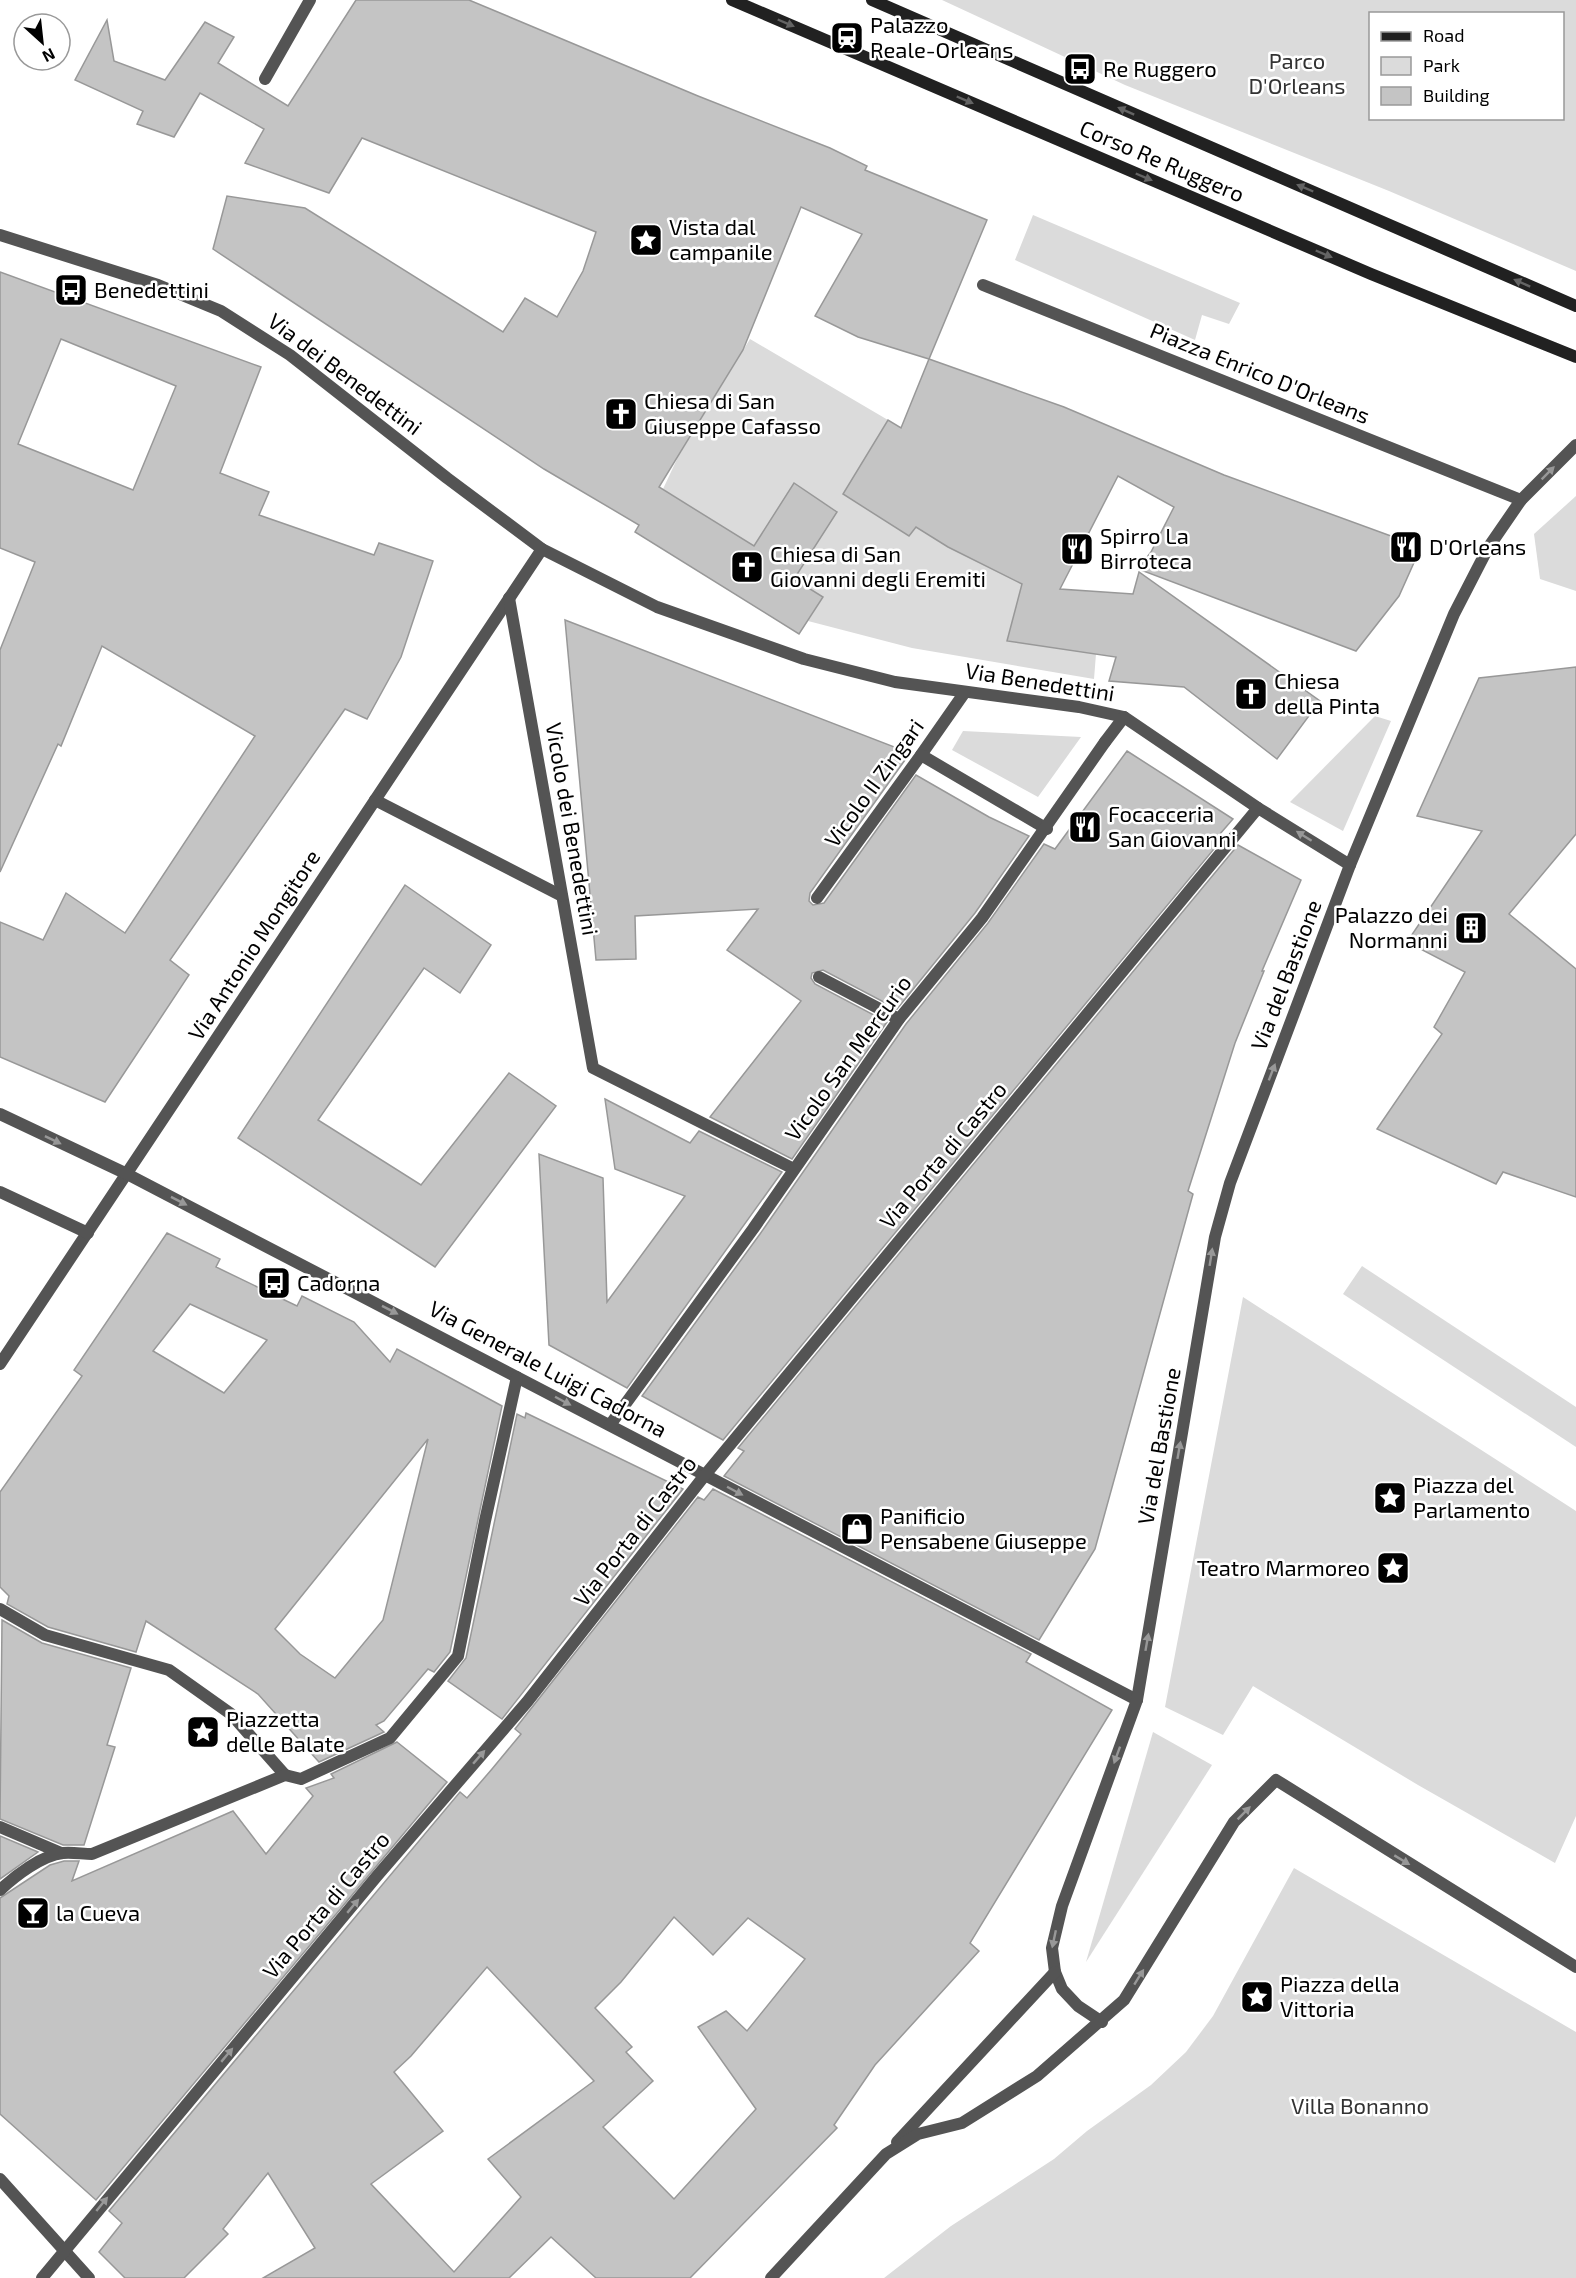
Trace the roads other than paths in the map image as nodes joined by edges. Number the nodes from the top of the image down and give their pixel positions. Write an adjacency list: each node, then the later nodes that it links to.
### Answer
1 (310, 0): 4 (street)
2 (732, 0): 8 (main road, Corso Re Ruggero, one-way to 8)
3 (872, 0): 7 (main road, Corso Re Ruggero, one-way to 3)
4 (265, 79)
5 (0, 235): 11 (street, Via dei Benedettini)
6 (983, 285): 10 (street, Piazza Enrico D'Orleans)
7 (1576, 306)
8 (1576, 357)
9 (1576, 445): 10 (street, one-way to 9)
10 (1521, 500): 19 (street)
11 (542, 549): 12 (street, Via Antonio Mongitore); 13 (street, Via Benedettini)
12 (509, 598): 16 (street, Via Antonio Mongitore); 20 (street, Vicolo dei Benedettini)
13 (965, 692): 14 (street, Via Benedettini); 15 (street, Vicolo II Zingari)
14 (1124, 717): 17 (street, Via Benedettini); 18 (street, Vicolo San Mercurio)
15 (921, 755): 18 (street); 21 (street, Vicolo II Zingari)
16 (375, 800): 20 (street); 26 (street, Via Antonio Mongitore)
17 (1258, 808): 19 (street, Via Benedettini, one-way to 17); 32 (street, Via Porta di Castro)
18 (1047, 829): 23 (street, Vicolo San Mercurio)
19 (1350, 865): 34 (street, Via del Bastione, one-way to 19)
20 (562, 896): 25 (street, Vicolo dei Benedettini)
21 (817, 898)
22 (819, 977): 23 (street)
23 (899, 1019): 25 (street, Vicolo San Mercurio)
24 (0, 1114): 26 (street, Via Generale Luigi Cadorna, one-way to 26)
25 (794, 1169): 31 (street, Vicolo San Mercurio)
26 (128, 1174): 28 (street, Via Antonio Mongitore); 30 (street, Via Generale Luigi Cadorna, one-way to 30)
27 (0, 1191): 28 (street)
28 (88, 1233): 29 (street, Via Antonio Mongitore)
29 (0, 1364)
30 (517, 1377): 31 (street, Via Generale Luigi Cadorna, one-way to 31); 35 (street)
31 (610, 1425): 32 (street, Via Generale Luigi Cadorna)
32 (705, 1475): 34 (street, Via Generale Luigi Cadorna, one-way to 34); 44 (street, Via Porta di Castro, one-way to 32)
33 (0, 1609): 35 (street)
34 (1137, 1700): 40 (street, Via del Bastione, one-way to 40)
35 (285, 1775): 37 (street)
36 (0, 1827): 37 (street)
37 (61, 1853): 38 (street)
38 (0, 1890)
39 (1576, 1967): 41 (street, one-way to 39)
40 (1054, 1972): 41 (street); 42 (street)
41 (1102, 2022): 42 (street)
42 (886, 2154): 47 (street)
43 (0, 2179): 44 (street)
44 (65, 2250): 45 (street, Via Porta di Castro); 46 (street)
45 (42, 2278)
46 (88, 2278)
47 (771, 2278)

